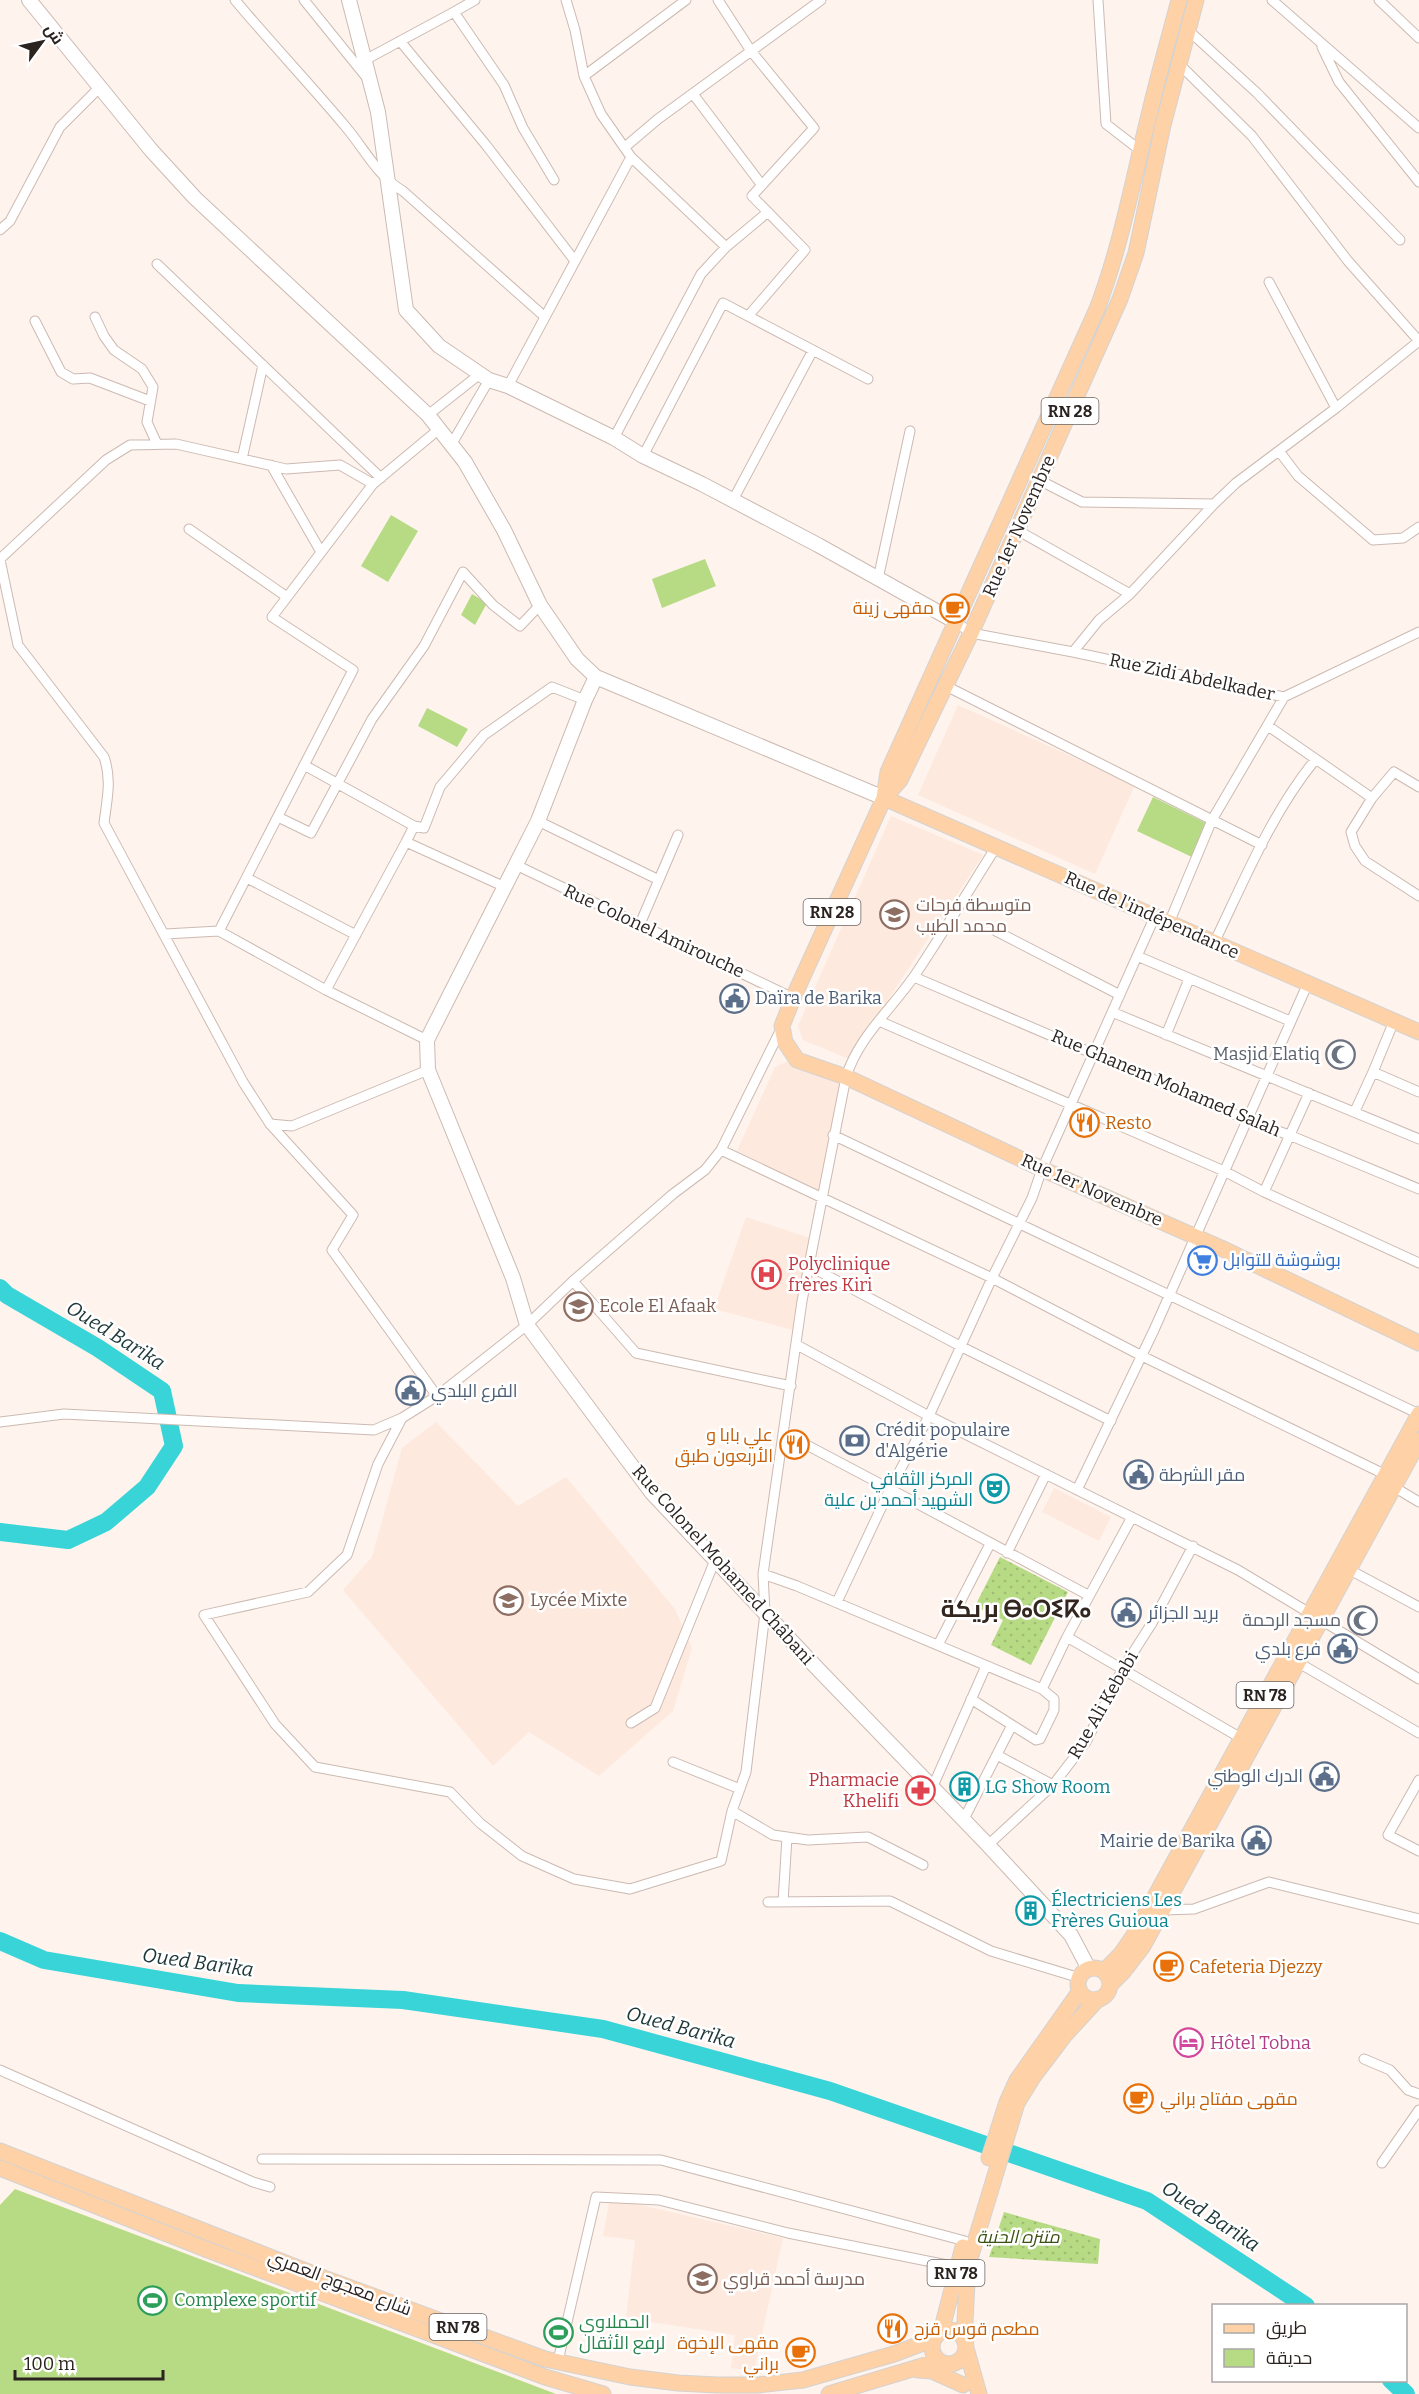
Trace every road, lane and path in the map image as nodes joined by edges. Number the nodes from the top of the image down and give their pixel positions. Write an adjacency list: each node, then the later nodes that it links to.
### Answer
1 (29, 0): 25 (main road)
2 (235, 0): 33 (street)
3 (304, 0): 24 (street)
4 (349, 0): 21 (main road)
5 (475, 0): 15 (street)
6 (566, 0): 23 (street)
7 (686, 0): 23 (street)
8 (718, 0): 20 (street)
9 (821, 0): 20 (street)
10 (1098, 0): 29 (street)
11 (1179, 0): 29 (main road, RN 28)
12 (1196, 0): 16 (main road, Rue 1er Novembre / RN 28)
13 (1272, 0): 19 (street)
14 (1379, 0): 17 (street)
15 (454, 12): 18 (street); 31 (street)
16 (1188, 30): 22 (main road, Rue 1er Novembre / RN 28); 37 (street)
17 (1419, 38)
18 (400, 41): 21 (street); 39 (street)
19 (1320, 42): 27 (street); 32 (street)
20 (751, 51): 26 (street); 34 (street)
21 (364, 60): 24 (main road)
22 (1179, 64): 46 (street); 65 (main road, Rue 1er Novembre / RN 28)
23 (584, 76): 28 (street)
24 (370, 82): 33 (main road)
25 (99, 88): 36 (street); 54 (main road)
26 (693, 93): 28 (street); 34 (street)
27 (1419, 128)
28 (625, 147): 30 (street)
29 (1141, 151): 78 (main road, RN 28)
30 (631, 157): 38 (street); 39 (street)
31 (554, 180)
32 (1419, 182)
33 (388, 183): 44 (street); 49 (main road)
34 (761, 184): 35 (street)
35 (768, 212): 38 (street); 42 (street)
36 (0, 230)
37 (1400, 240)
38 (726, 247): 57 (street)
39 (576, 261): 44 (street)
40 (157, 264): 48 (street)
41 (1269, 282): 53 (street)
42 (749, 315): 47 (street); 61 (street)
43 (95, 317): 52 (street)
44 (545, 317): 51 (street)
45 (35, 321): 52 (street)
46 (1419, 341): 53 (street)
47 (813, 350): 50 (street); 67 (street)
48 (263, 365): 62 (street); 64 (street)
49 (484, 377): 51 (main road); 54 (street); 59 (street)
50 (868, 379)
51 (508, 387): 57 (main road)
52 (150, 401): 58 (street)
53 (1336, 408): 60 (street)
54 (428, 416): 55 (main road)
55 (438, 430): 59 (main road); 64 (street)
56 (910, 431): 74 (street)
57 (614, 438): 61 (main road)
58 (157, 444): 62 (street); 73 (street)
59 (451, 445): 77 (main road)
60 (1279, 451): 68 (street); 69 (street)
61 (643, 456): 67 (main road)
62 (242, 459): 63 (street)
63 (271, 465): 66 (street); 72 (street)
64 (381, 478): 66 (street)
65 (1039, 480): 68 (street); 71 (main road, Rue 1er Novembre / RN 28)
66 (373, 484): 72 (street)
67 (733, 500): 74 (main road)
68 (1214, 504): 75 (street)
69 (1419, 526)
70 (189, 530): 76 (street)
71 (1017, 530): 75 (street); 80 (main road, Rue 1er Novembre / RN 28)
72 (321, 552): 76 (street)
73 (0, 559): 111 (street)
74 (878, 579): 78 (main road)
75 (1130, 594): 81 (street)
76 (287, 597): 88 (street)
77 (540, 604): 82 (main road); 89 (street)
78 (956, 622): 80 (street, Rue Zidi Abdelkader); 91 (main road, RN 28)
79 (1419, 632): 84 (street, Rue Zidi Abdelkader)
80 (971, 633): 81 (street, Rue Zidi Abdelkader); 83 (main road, Rue 1er Novembre / RN 28)
81 (1073, 652): 84 (street, Rue Zidi Abdelkader)
82 (596, 677): 85 (main road); 91 (main road)
83 (946, 686): 91 (main road, Rue 1er Novembre / RN 28); 94 (street)
84 (1284, 697): 86 (street)
85 (585, 700): 95 (main road); 96 (street)
86 (1268, 726): 87 (street); 94 (street)
87 (1315, 760): 92 (street); 99 (street)
88 (304, 765): 89 (street); 93 (street)
89 (337, 785): 93 (street); 96 (street)
90 (1419, 787): 92 (street)
91 (884, 798): 100 (main road, Rue de l'indépendance); 120 (main road, RN 28)
92 (1372, 798): 105 (street)
93 (278, 817): 102 (street)
94 (1212, 820): 99 (street); 107 (street)
95 (538, 821): 101 (main road); 103 (street)
96 (414, 826): 98 (street)
97 (678, 836): 103 (street)
98 (406, 842): 104 (street); 112 (street)
99 (1262, 845): 113 (street)
100 (996, 847): 106 (main road, Rue de l'indépendance); 115 (street)
101 (516, 865): 104 (main road); 108 (street, Rue Colonel Amirouche)
102 (247, 878): 109 (street); 112 (street)
103 (659, 880): 108 (street)
104 (505, 887): 128 (main road)
105 (1419, 896)
106 (1155, 916): 107 (main road, Rue de l'indépendance); 114 (street)
107 (1169, 923): 113 (main road, Rue de l'indépendance)
108 (640, 924): 120 (street, Rue Colonel Amirouche)
109 (219, 931): 111 (street); 118 (street)
110 (996, 931): 119 (street)
111 (165, 934): 139 (street)
112 (356, 935): 118 (street)
113 (1214, 943): 117 (main road, Rue de l'indépendance)
114 (1137, 956): 116 (street); 119 (street)
115 (914, 977): 122 (street); 129 (street, Rue Ghanem Mohamed Salah)
116 (1190, 979): 123 (street); 127 (street)
117 (1308, 983): 123 (street); 124 (main road, Rue de l'indépendance)
118 (326, 990): 128 (street)
119 (1120, 995): 121 (street)
120 (793, 998): 125 (main road, RN 28)
121 (1112, 1012): 127 (street); 129 (street)
122 (879, 1021): 132 (street); 136 (street)
123 (1290, 1021): 133 (street)
124 (1394, 1021): 126 (main road, Rue de l'indépendance); 131 (street)
125 (782, 1026): 132 (main road, Rue 1er Novembre); 143 (street)
126 (1419, 1032)
127 (1166, 1035): 133 (street)
128 (427, 1040): 130 (main road)
129 (1094, 1053): 136 (street); 138 (street, Rue Ghanem Mohamed Salah)
130 (428, 1070): 139 (street); 156 (main road, Rue Colonel Mohamed Châbani)
131 (1373, 1072): 134 (street); 137 (street)
132 (846, 1077): 141 (street); 144 (main road, Rue 1er Novembre)
133 (1267, 1077): 135 (street); 138 (street)
134 (1419, 1092)
135 (1309, 1093): 137 (street); 140 (street)
136 (1071, 1104): 144 (street); 145 (street)
137 (1355, 1111): 142 (street)
138 (1248, 1120): 140 (street, Rue Ghanem Mohamed Salah); 145 (street)
139 (270, 1124): 162 (street)
140 (1289, 1134): 146 (street, Rue Ghanem Mohamed Salah); 147 (street)
141 (833, 1135): 148 (street); 149 (street)
142 (1419, 1139)
143 (721, 1150): 148 (street); 154 (street)
144 (1042, 1169): 149 (street); 150 (main road, Rue 1er Novembre)
145 (1224, 1171): 147 (street); 150 (street)
146 (1419, 1189)
147 (1264, 1192): 151 (street)
148 (823, 1199): 152 (street); 153 (street)
149 (1019, 1224): 153 (street); 155 (street)
150 (1196, 1238): 155 (street); 157 (main road, Rue 1er Novembre)
151 (1419, 1263)
152 (811, 1267): 158 (street); 159 (street)
153 (992, 1278): 159 (street); 160 (street)
154 (573, 1281): 156 (street); 161 (street)
155 (1168, 1295): 160 (street); 163 (street)
156 (527, 1325): 162 (street); 179 (main road, Rue Colonel Mohamed Châbani)
157 (1419, 1343)
158 (797, 1345): 161 (street); 164 (street)
159 (962, 1347): 164 (street); 166 (street)
160 (1142, 1356): 166 (street); 171 (street)
161 (791, 1386): 168 (street)
162 (437, 1396): 165 (street)
163 (1419, 1414): 171 (main road, RN 78)
164 (929, 1416): 170 (street); 172 (street)
165 (402, 1418): 167 (street); 205 (street)
166 (1111, 1421): 173 (street)
167 (0, 1422)
168 (784, 1433): 172 (street); 181 (street)
169 (1419, 1441): 171 (main road)
170 (1046, 1474): 173 (street); 178 (street)
171 (1390, 1481): 174 (street); 180 (main road); 186 (main road, RN 78)
172 (890, 1489): 176 (street); 183 (street)
173 (1077, 1490): 175 (street)
174 (1419, 1502)
175 (1132, 1517): 177 (street); 182 (street)
176 (990, 1544): 178 (street); 188 (street)
177 (1192, 1546): 186 (street); 191 (street, Rue Ali Kebabi)
178 (1007, 1553): 182 (street)
179 (715, 1560): 185 (main road, Rue Colonel Mohamed Châbani); 195 (street)
180 (1350, 1570): 184 (street); 186 (main road)
181 (763, 1574): 183 (street); 185 (street)
182 (1088, 1595): 187 (street)
183 (837, 1602): 188 (street)
184 (1419, 1607)
185 (765, 1613): 203 (main road, Rue Colonel Mohamed Châbani); 204 (street)
186 (1315, 1618): 189 (main road); 192 (street); 198 (main road, RN 78)
187 (1067, 1637): 191 (street); 193 (street)
188 (938, 1645): 190 (street)
189 (1299, 1663): 197 (street); 198 (main road)
190 (986, 1666): 193 (street); 194 (street)
191 (1122, 1670): 198 (street); 202 (street, Rue Ali Kebabi)
192 (1419, 1678)
193 (1042, 1689): 196 (street)
194 (971, 1699): 196 (street); 203 (street)
195 (631, 1723)
196 (1012, 1725): 199 (street)
197 (1419, 1733)
198 (1248, 1742): 213 (main road); 215 (main road, RN 78)
199 (997, 1755): 202 (street); 206 (street)
200 (674, 1762): 204 (street)
201 (1419, 1780): 209 (street)
202 (1053, 1785): 208 (street, Rue Ali Kebabi)
203 (933, 1786): 206 (main road, Rue Colonel Mohamed Châbani)
204 (740, 1789): 205 (street)
205 (732, 1811): 207 (street)
206 (964, 1819): 208 (main road, Rue Colonel Mohamed Châbani)
207 (787, 1837): 210 (street); 212 (street)
208 (988, 1845): 215 (main road, Rue Colonel Mohamed Châbani)
209 (1419, 1851)
210 (923, 1865)
211 (768, 1902): 212 (street)
212 (783, 1902): 215 (street)
213 (1163, 1910): 214 (street); 215 (main road)
214 (1419, 1919)
215 (1093, 1979): 219 (main road, RN 78); 219 (main road)
216 (1364, 2059): 218 (street)
217 (0, 2070): 226 (street)
218 (1419, 2094)
219 (1012, 2103): 227 (main road, RN 78)
220 (1419, 2110): 221 (street)
221 (1415, 2125): 224 (street)
222 (0, 2151): 232 (main road, شارع معجوج العمري / RN 78)
223 (262, 2159): 228 (street)
224 (1382, 2163)
225 (0, 2168): 236 (main road, شارع معجوج العمري / RN 78)
226 (270, 2187)
227 (977, 2216): 228 (main road, RN 78); 231 (main road)
228 (965, 2241): 229 (main road, RN 78)
229 (957, 2267): 230 (main road, RN 78); 232 (street)
230 (937, 2335): 231 (main road); 232 (main road, شارع معجوج العمري / RN 78); 233 (main road)
231 (965, 2344): 233 (main road); 238 (main road)
232 (558, 2361)
233 (947, 2362): 234 (main road); 235 (main road)
234 (912, 2369): 235 (main road); 237 (main road)
235 (965, 2389)
236 (603, 2394)
237 (829, 2394)
238 (979, 2394)

